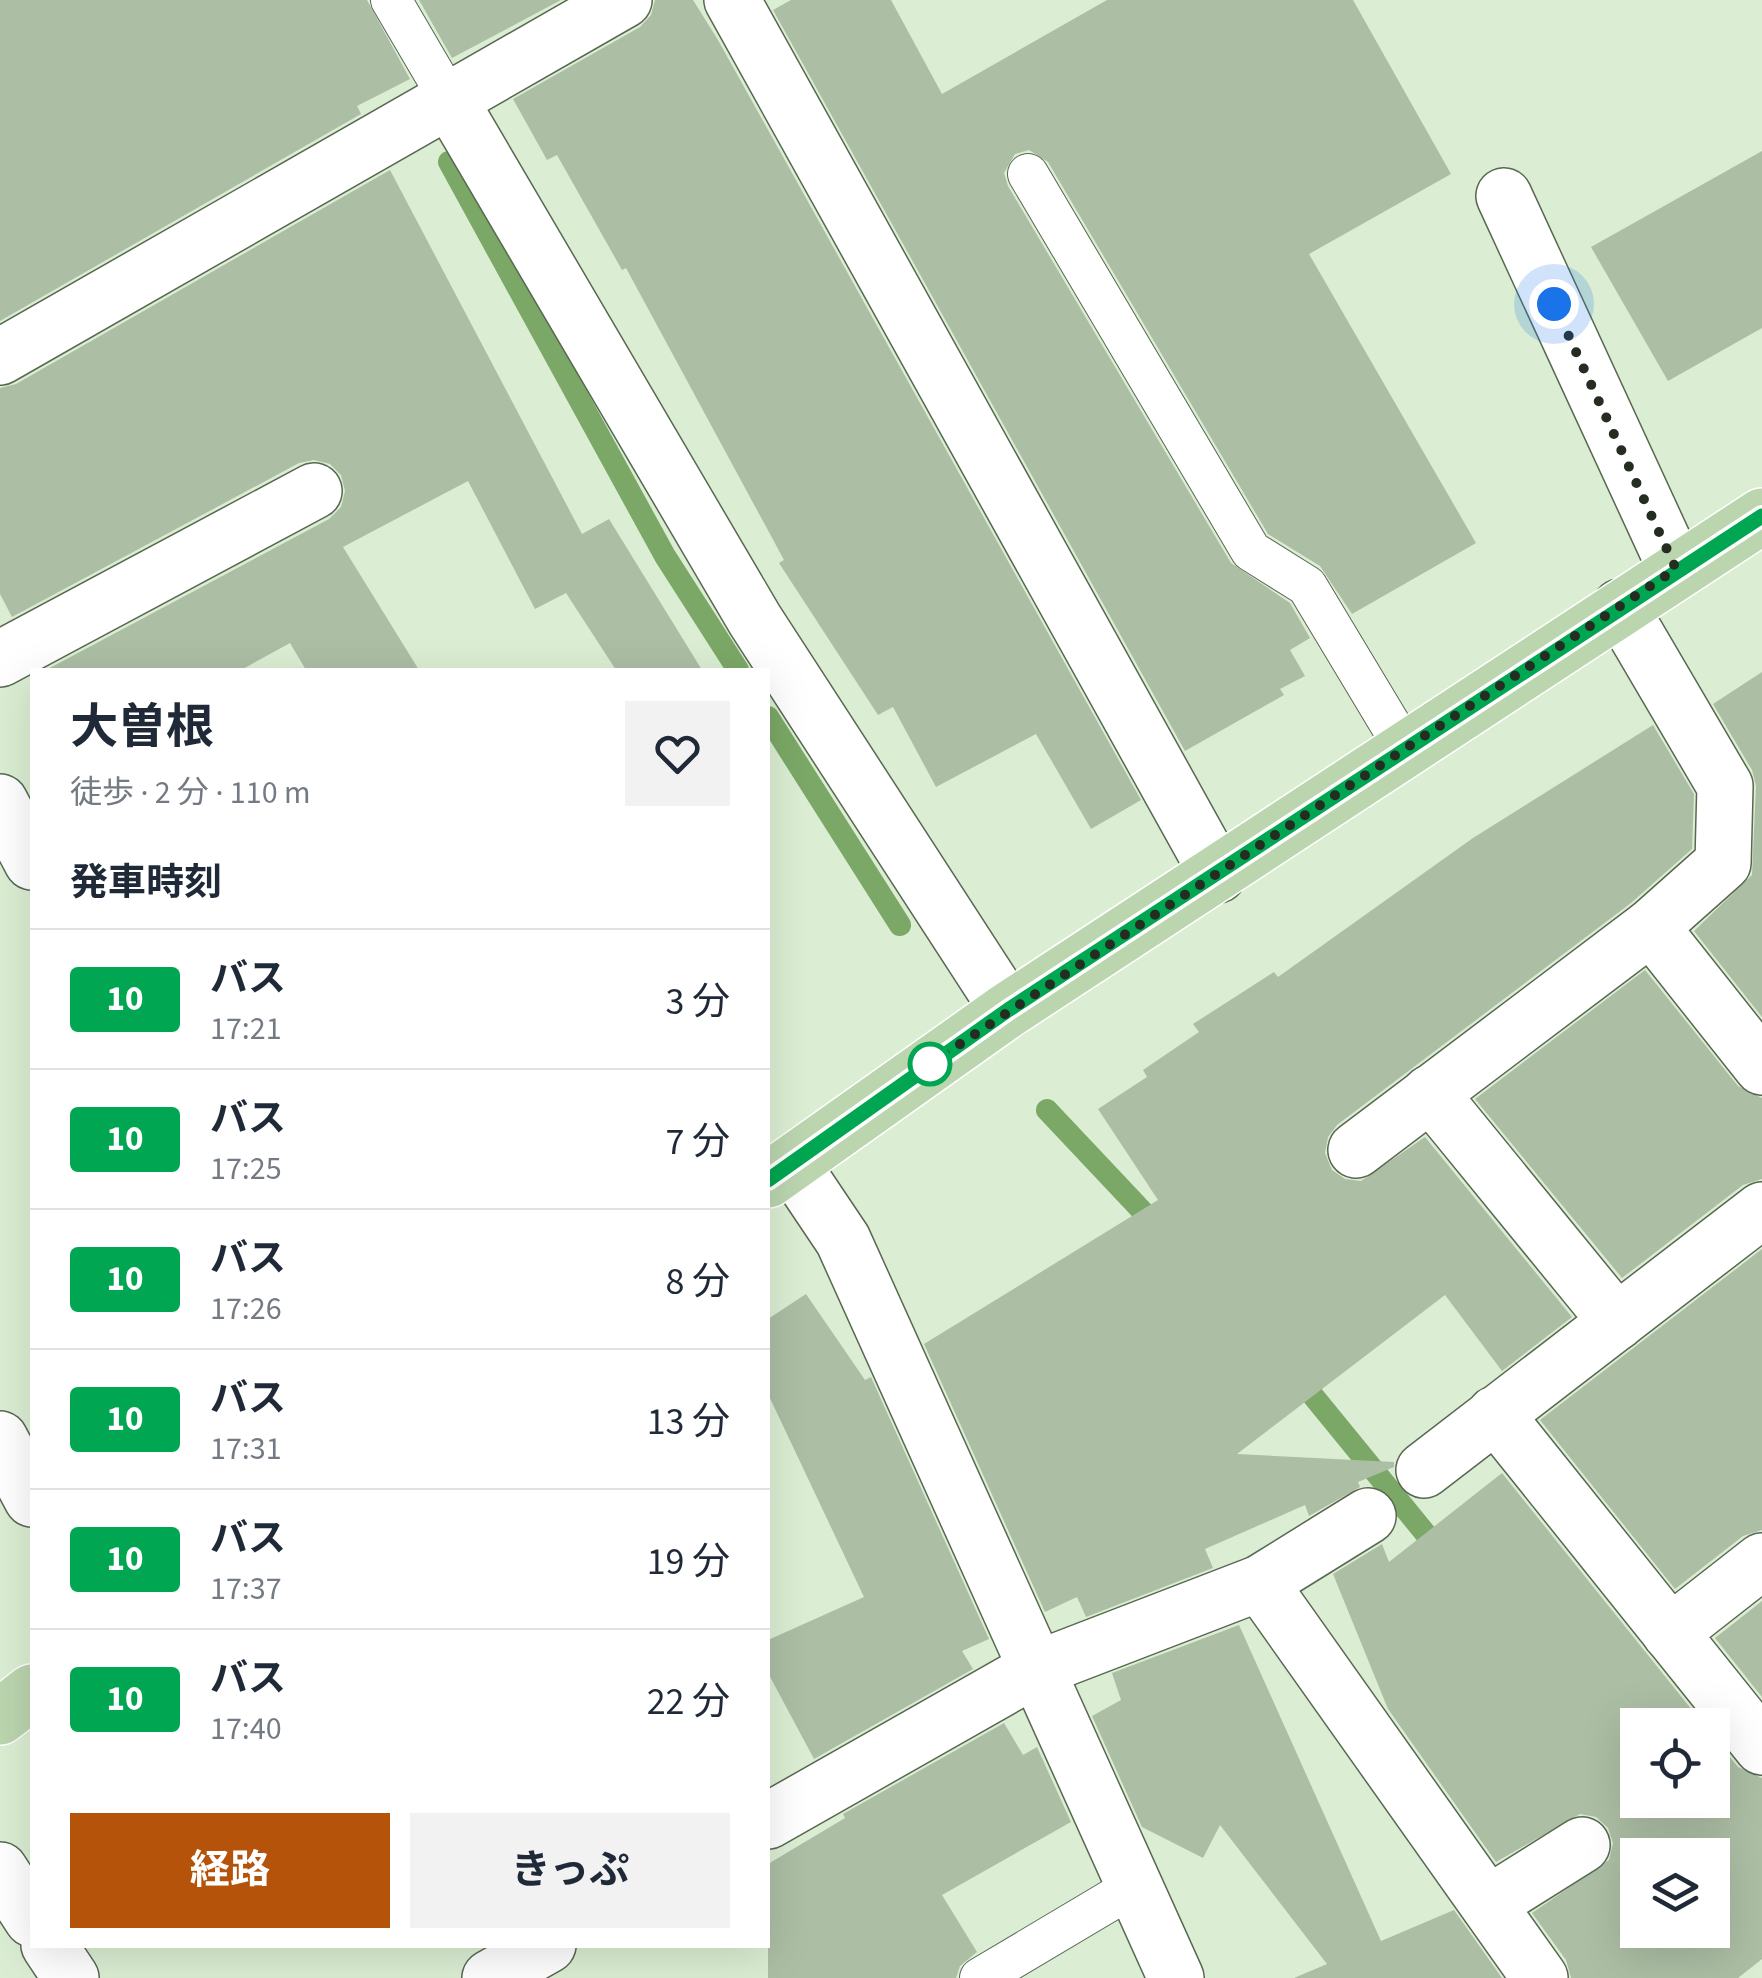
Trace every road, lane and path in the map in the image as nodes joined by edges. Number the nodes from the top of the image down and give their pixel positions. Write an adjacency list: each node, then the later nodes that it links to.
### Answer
1 (391, 0): 4 (lane)
2 (624, 0): 4 (street)
3 (732, 0): 16 (street)
4 (449, 99): 7 (street); 18 (street)
5 (1028, 174): 13 (lane)
6 (1504, 196): 10 (street)
7 (0, 357)
8 (314, 491): 12 (street)
9 (1762, 516): 10 (main road)
10 (1676, 569): 11 (main road)
11 (1620, 607): 13 (main road); 17 (street)
12 (0, 659)
13 (1405, 749): 16 (main road)
14 (0, 802): 15 (street)
15 (30, 858)
16 (1218, 875): 18 (main road)
17 (1651, 927): 19 (street); 20 (street)
18 (1008, 1010): 22 (main road)
19 (1762, 1067)
20 (1430, 1093): 21 (street); 24 (street)
21 (1356, 1150)
22 (780, 1172): 33 (street)
23 (1762, 1210): 24 (street)
24 (1616, 1322): 25 (street)
25 (1495, 1414): 27 (street); 32 (street)
26 (0, 1439): 28 (street)
27 (1424, 1470)
28 (30, 1495)
29 (1368, 1516): 31 (street)
30 (1762, 1561): 32 (street)
31 (1260, 1583): 33 (street); 41 (street)
32 (1670, 1633): 36 (street)
33 (1034, 1670): 37 (street); 40 (street)
34 (30, 1694): 35 (main road)
35 (0, 1716)
36 (1762, 1747)
37 (770, 1819)
38 (1582, 1845): 41 (street)
39 (0, 1870): 42 (street)
40 (1133, 1886): 47 (lane); 48 (street)
41 (1488, 1904): 49 (street)
42 (30, 1917)
43 (51, 1948): 45 (street)
44 (543, 1948): 46 (street)
45 (71, 1978)
46 (490, 1978)
47 (980, 1978)
48 (1176, 1978)
49 (1540, 1978)

